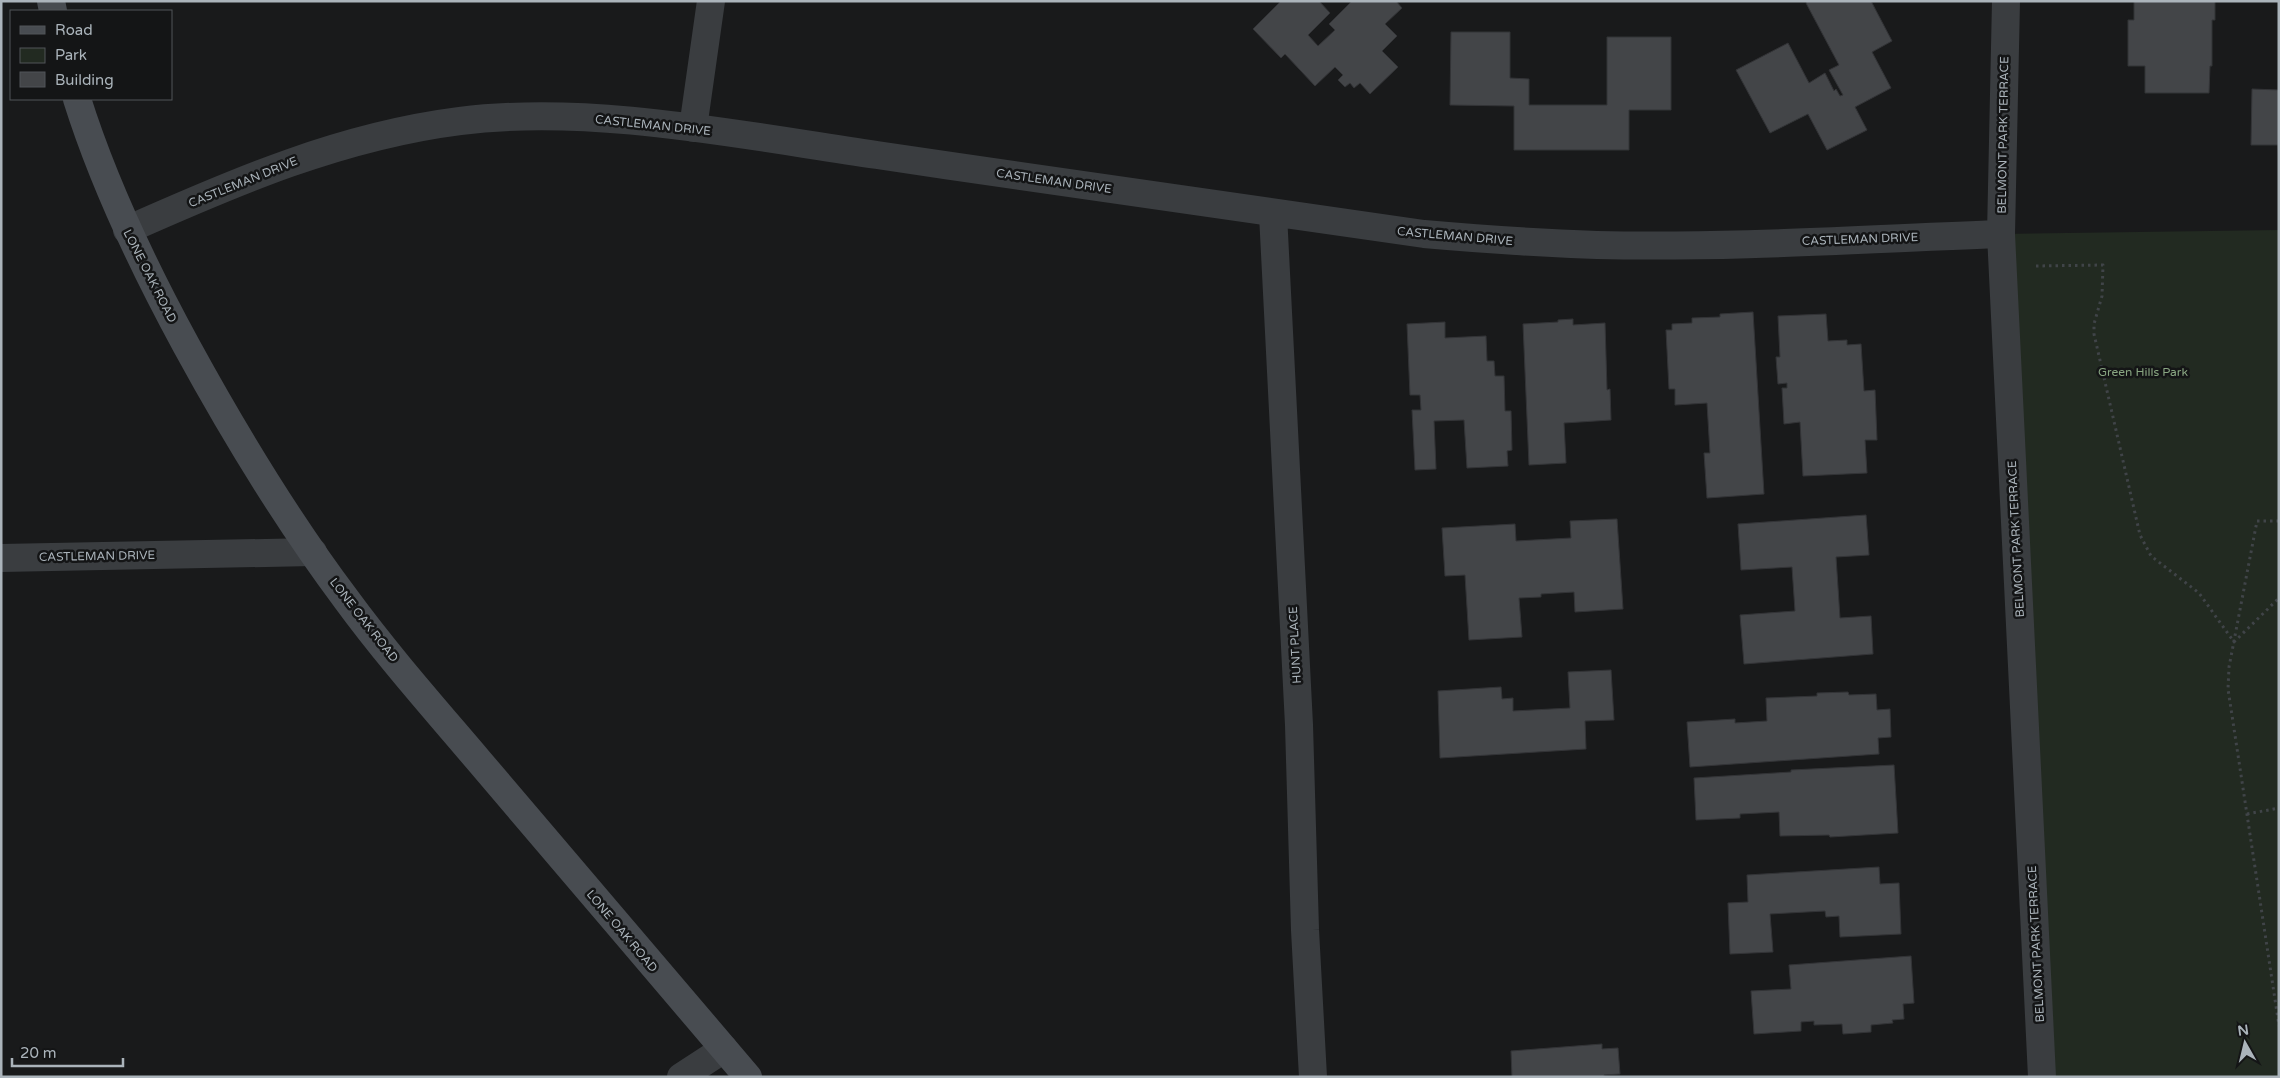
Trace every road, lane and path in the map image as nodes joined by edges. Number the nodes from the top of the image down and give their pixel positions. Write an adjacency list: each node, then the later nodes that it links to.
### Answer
1 (711, 1): 4 (street)
2 (2006, 1): 7 (street, BELMONT PARK TERRACE)
3 (77, 100): 6 (street, LONE OAK ROAD)
4 (693, 128): 5 (street, CASTLEMAN DRIVE); 6 (street, CASTLEMAN DRIVE)
5 (1273, 214): 7 (street, CASTLEMAN DRIVE); 20 (street, HUNT PLACE)
6 (127, 230): 10 (street, LONE OAK ROAD)
7 (2001, 234): 8 (street, BELMONT PARK TERRACE)
8 (2002, 267): 13 (path); 21 (street, BELMONT PARK TERRACE)
9 (2279, 521): 13 (path)
10 (313, 552): 11 (street, CASTLEMAN DRIVE); 17 (street, LONE OAK ROAD)
11 (1, 558)
12 (2279, 598): 13 (path)
13 (2234, 642): 15 (path)
14 (2279, 808): 15 (path)
15 (2247, 814): 16 (path)
16 (2279, 1026)
17 (724, 1049): 18 (street); 19 (street, LONE OAK ROAD)
18 (681, 1077)
19 (748, 1077)
20 (1314, 1077)
21 (2042, 1077)

